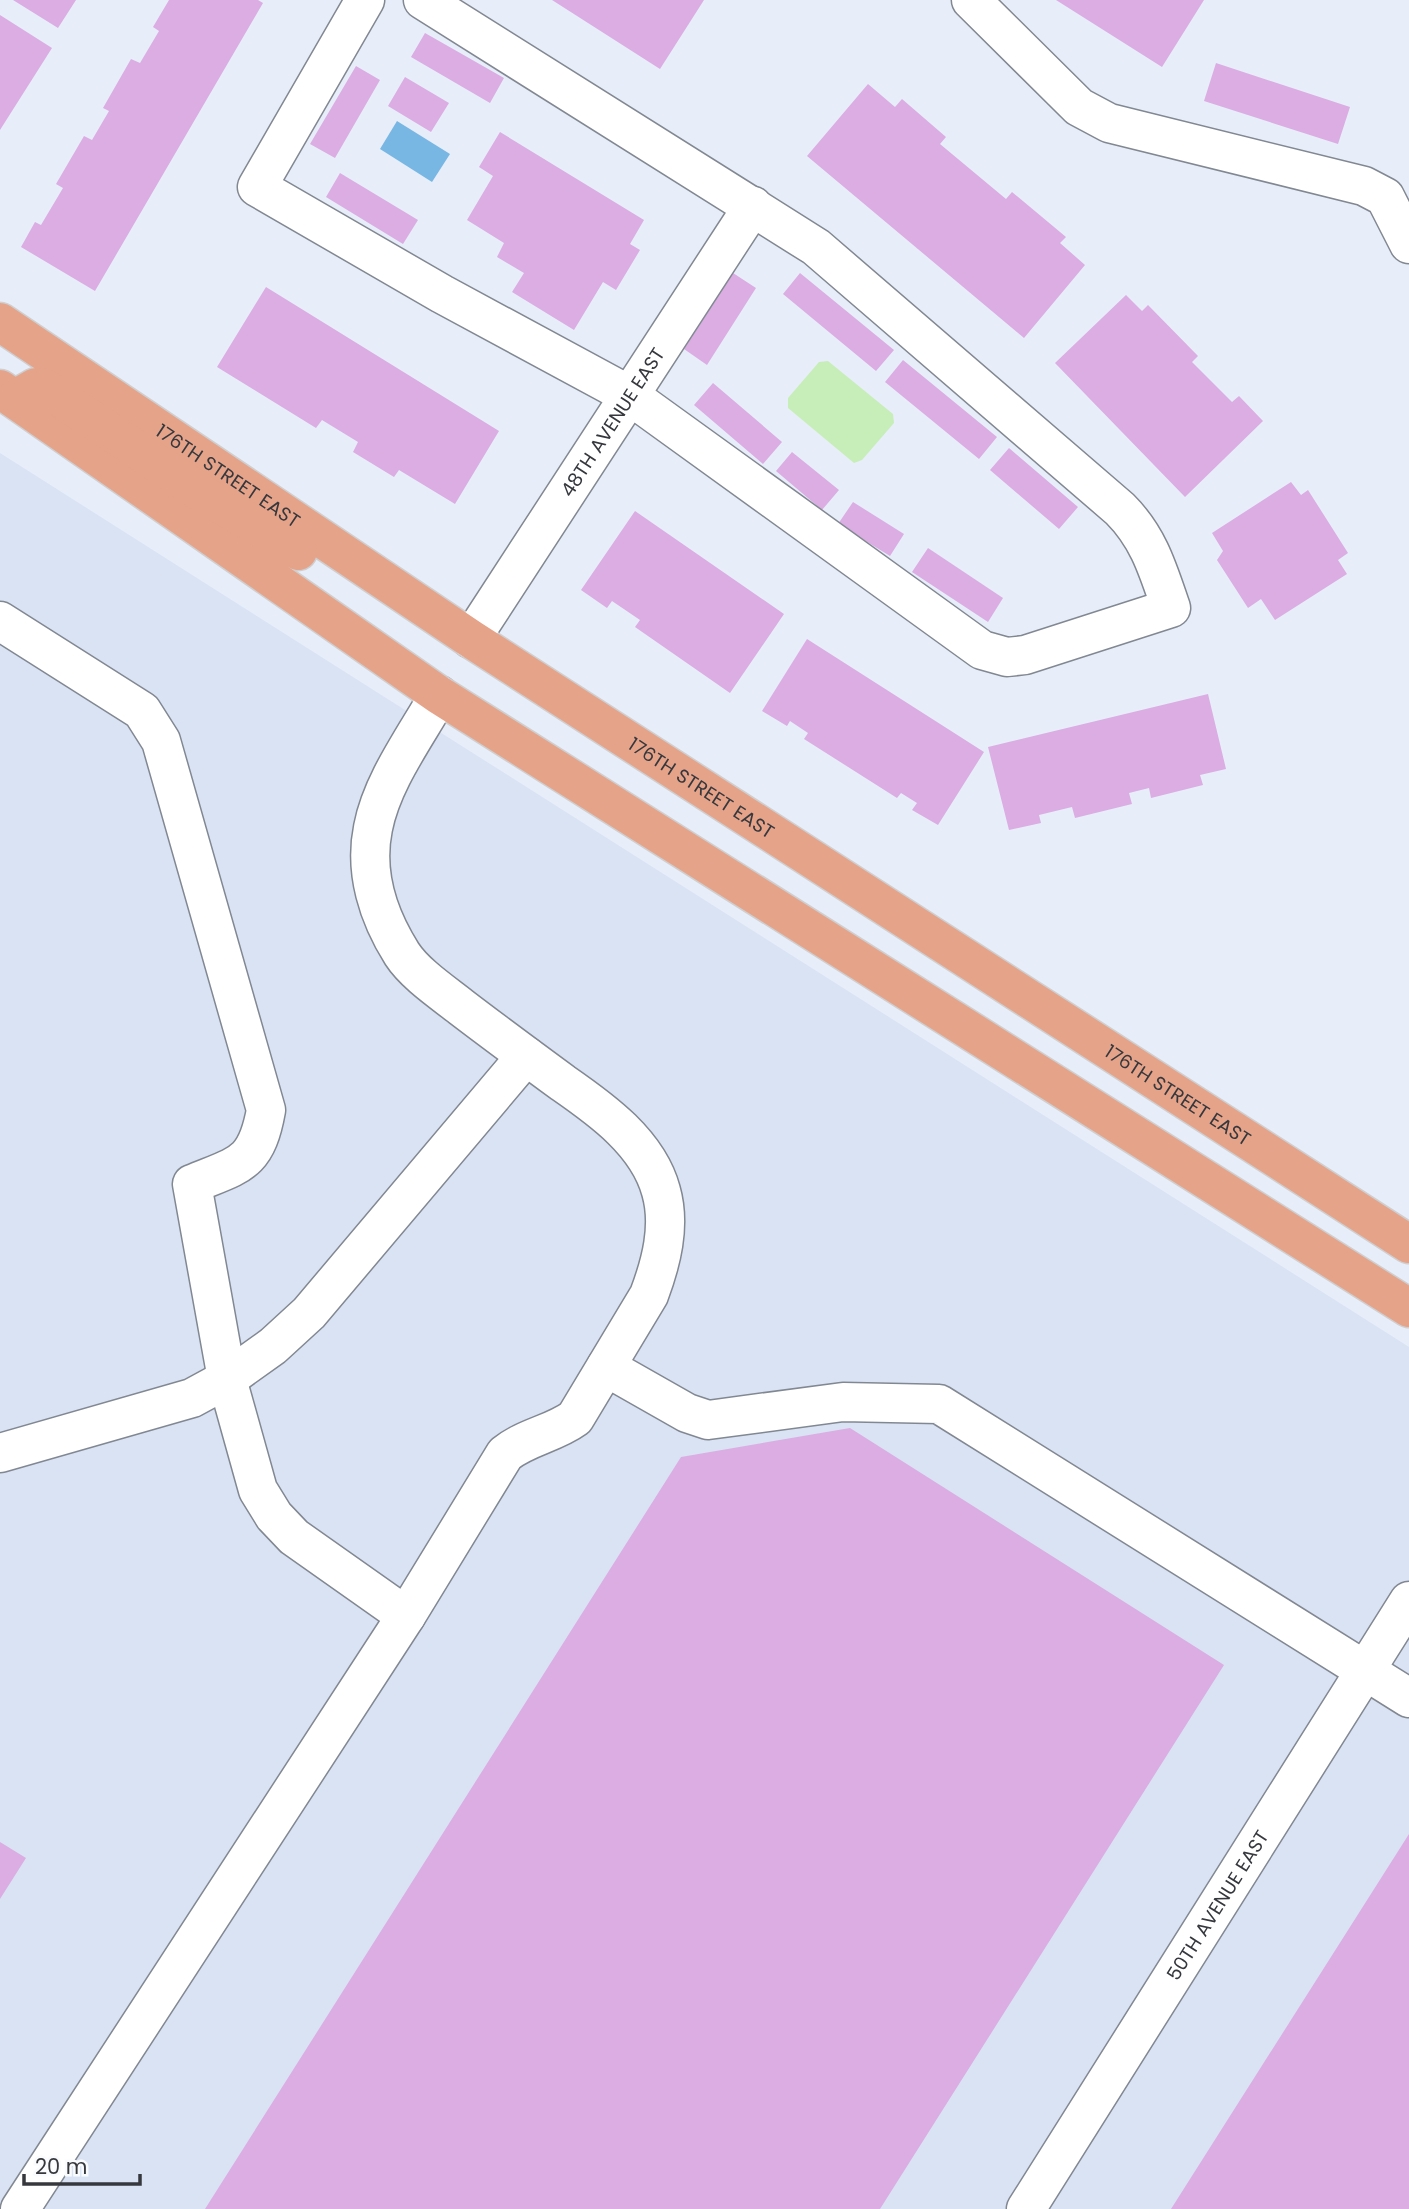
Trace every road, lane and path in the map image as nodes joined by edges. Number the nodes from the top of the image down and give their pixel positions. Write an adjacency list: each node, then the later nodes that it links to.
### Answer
1 (365, 0): 8 (street)
2 (424, 0): 4 (street)
3 (971, 0): 5 (street)
4 (753, 206): 8 (street, 48TH AVENUE EAST); 8 (street)
5 (1409, 244)
6 (0, 322): 9 (main road, 176TH STREET EAST)
7 (8, 394): 9 (main road); 12 (main road)
8 (629, 395): 11 (street, 48TH AVENUE EAST)
9 (406, 595): 11 (main road, 176TH STREET EAST)
10 (0, 621): 17 (street)
11 (471, 639): 14 (main road, 176TH STREET EAST)
12 (439, 695): 13 (street); 15 (main road)
13 (526, 1056): 16 (street); 17 (street)
14 (1409, 1244)
15 (1409, 1308)
16 (606, 1367): 20 (street); 21 (street)
17 (227, 1379): 18 (street); 20 (street)
18 (0, 1453)
19 (1409, 1601): 21 (street, 50TH AVENUE EAST)
20 (406, 1616): 23 (street)
21 (1364, 1672): 22 (street); 24 (street, 50TH AVENUE EAST)
22 (1409, 1698)
23 (20, 2209)
24 (1026, 2209)

